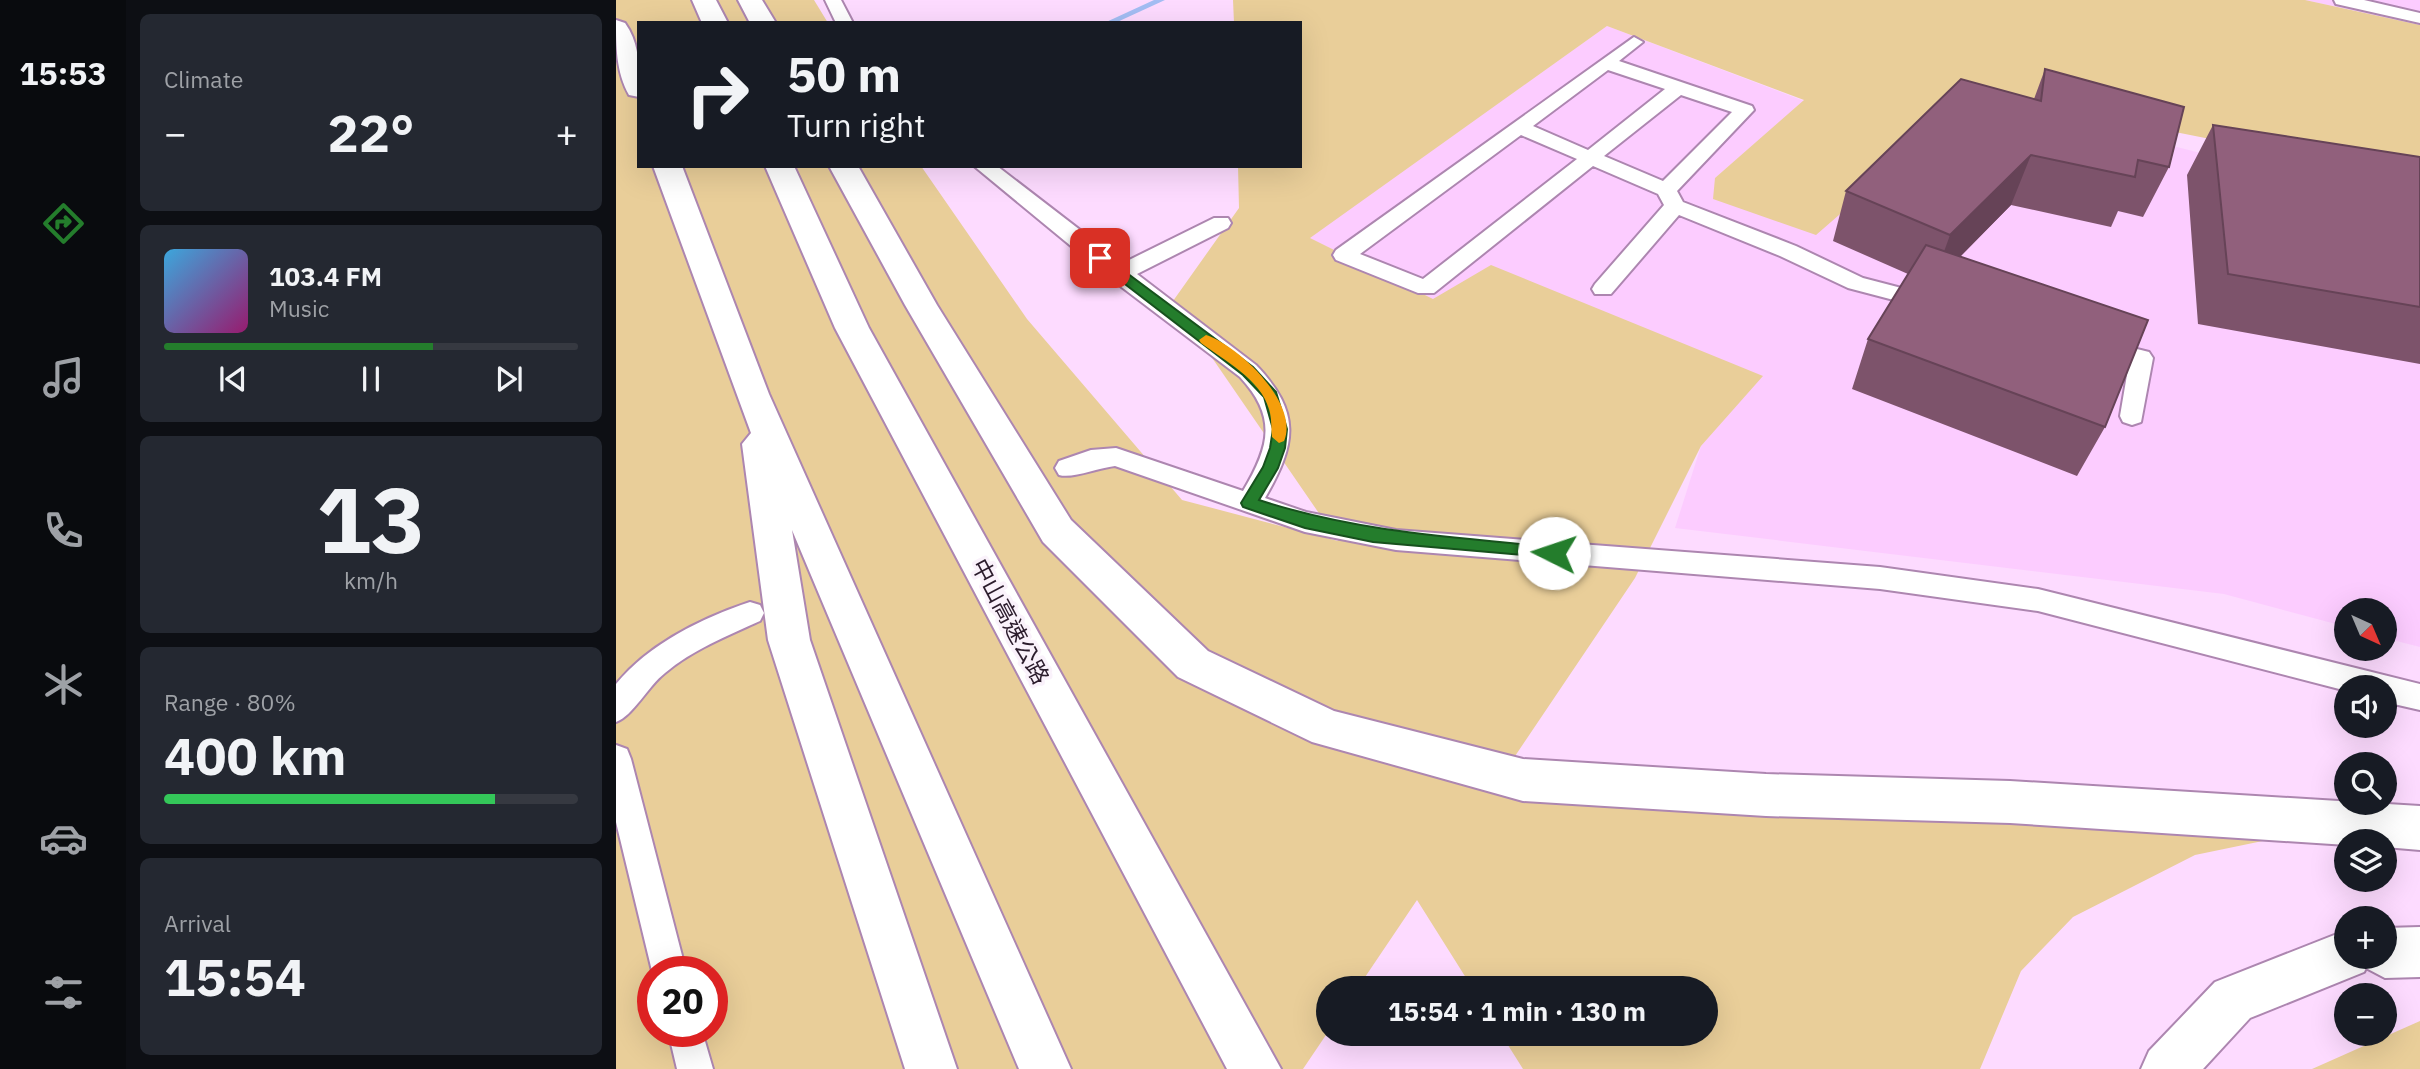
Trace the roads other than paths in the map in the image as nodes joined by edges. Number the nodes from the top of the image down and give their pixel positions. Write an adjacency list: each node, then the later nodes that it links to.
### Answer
1 (704, 0): 6 (highway)
2 (750, 0): 7 (highway)
3 (833, 0): 8 (lane)
4 (2342, 0): 5 (lane)
5 (2420, 18)
6 (714, 21)
7 (761, 21)
8 (844, 21)
9 (616, 28): 12 (highway)
10 (1634, 42): 11 (lane)
11 (1606, 63): 13 (lane); 14 (lane)
12 (637, 84)
13 (1677, 89): 15 (lane); 20 (lane)
14 (1519, 127): 15 (lane); 15 (lane)
15 (1593, 156): 20 (lane)
16 (668, 168): 26 (highway)
17 (780, 168): 45 (highway, 中山高速公路)
18 (844, 168): 36 (highway)
19 (986, 168): 22 (lane)
20 (1670, 198): 23 (lane); 24 (lane)
21 (1221, 223): 22 (lane)
22 (1119, 274): 29 (lane)
23 (1603, 289)
24 (1947, 307)
25 (2076, 341): 27 (lane)
26 (752, 394): 43 (highway); 44 (highway)
27 (2132, 416)
28 (1068, 468): 29 (lane)
29 (1249, 503): 31 (lane)
30 (750, 613): 34 (lane)
31 (2334, 675)
32 (2397, 691): 33 (lane)
33 (2420, 697)
34 (616, 709)
35 (616, 759): 39 (lane)
36 (2420, 828)
37 (2420, 951): 38 (highway)
38 (2397, 952)
39 (666, 956)
40 (2334, 960): 46 (highway)
41 (689, 1047): 42 (lane)
42 (695, 1069)
43 (931, 1069)
44 (1045, 1069)
45 (1255, 1069)
46 (2167, 1069)

